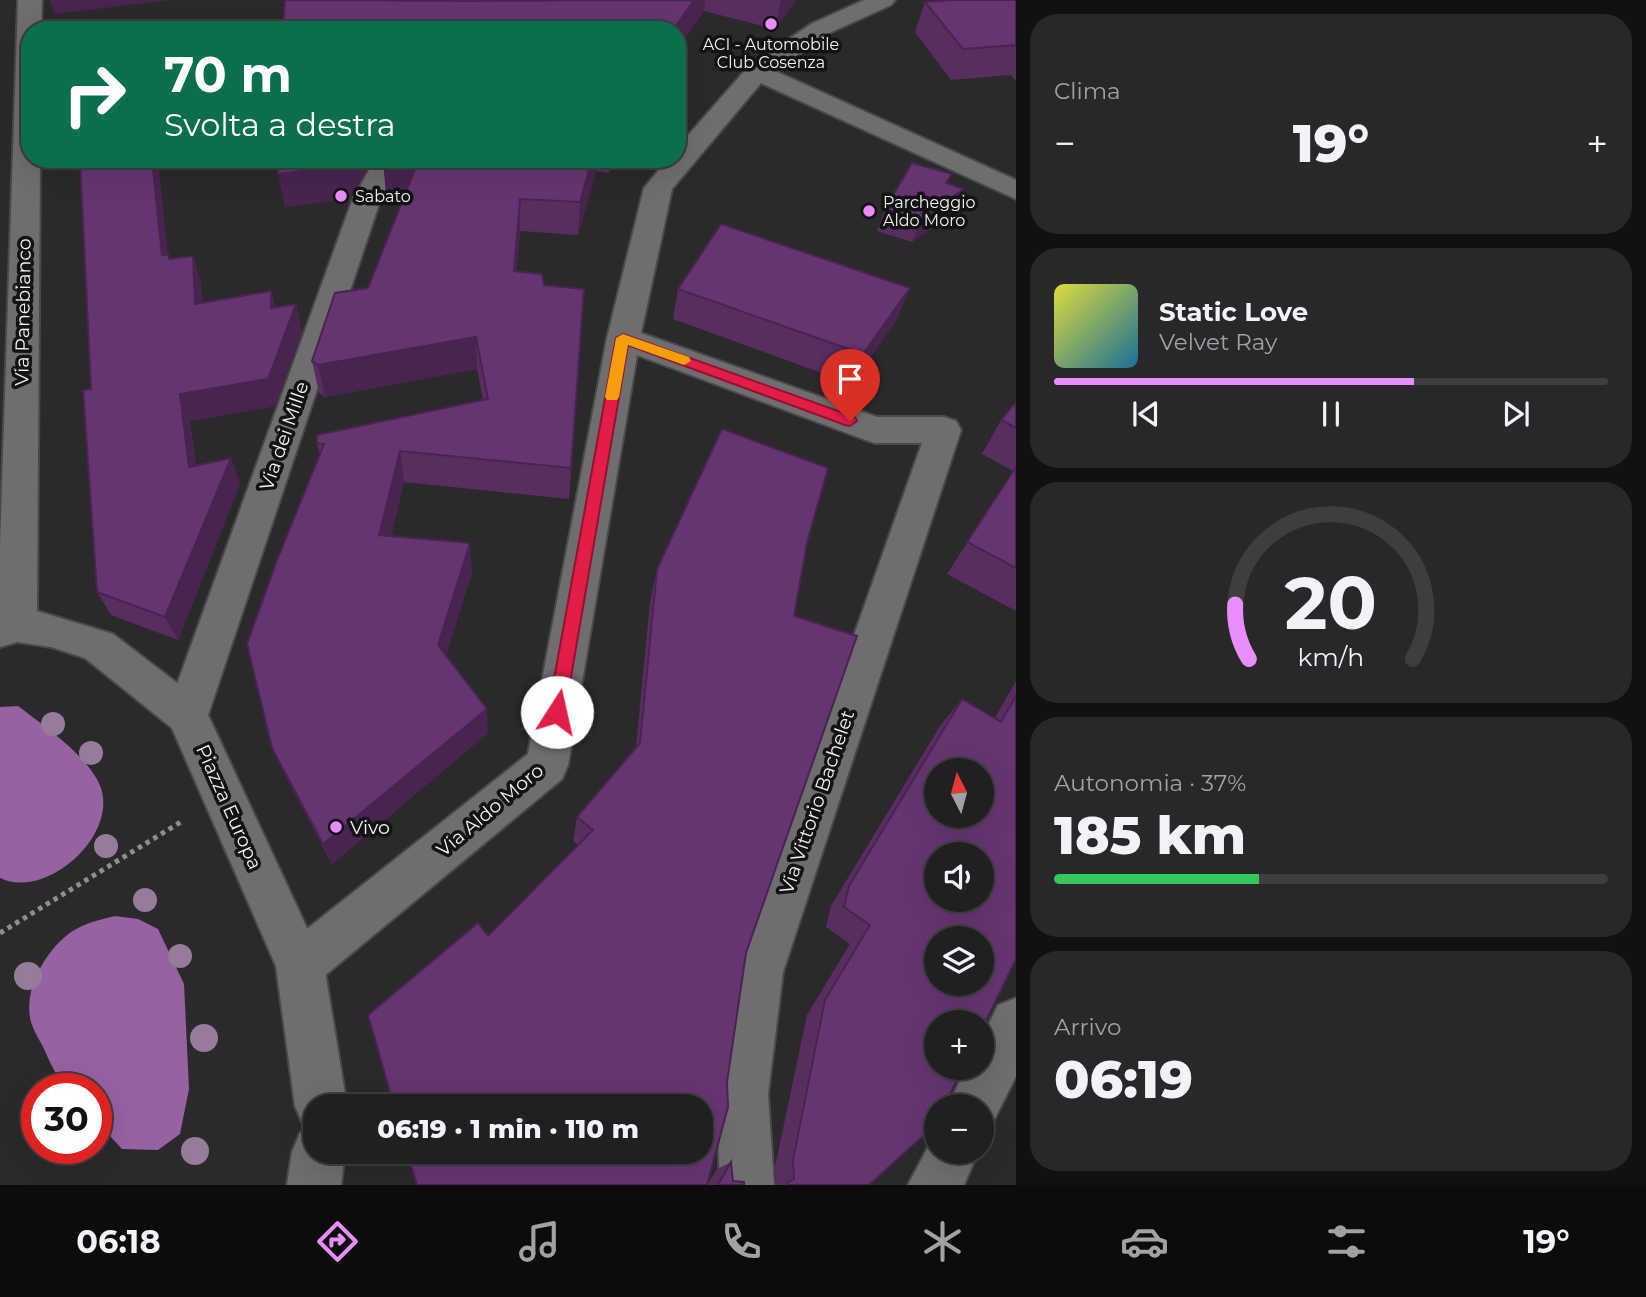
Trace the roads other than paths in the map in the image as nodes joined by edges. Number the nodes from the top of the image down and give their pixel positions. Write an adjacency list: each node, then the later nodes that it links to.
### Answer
1 (30, 0): 3 (street, Via Panebianco)
2 (883, 0): 4 (street, Via Aldo Moro)
3 (29, 21)
4 (757, 72): 5 (street, Via Aldo Moro); 9 (street)
5 (686, 155)
6 (24, 168): 11 (street, Via Panebianco)
7 (384, 168): 12 (street, Via dei Mille)
8 (675, 168): 10 (street, Via Aldo Moro)
9 (1016, 191)
10 (623, 338): 13 (street, Via Aldo Moro); 20 (street, Via Vittorio Bachelet)
11 (8, 628): 12 (street, Piazza Europa)
12 (187, 715): 13 (street, Piazza Europa)
13 (300, 965): 15 (street, Piazza Europa)
14 (1016, 1023): 16 (street)
15 (319, 1094)
16 (980, 1094)
17 (317, 1164): 19 (street)
18 (946, 1164): 21 (street)
19 (314, 1185)
20 (747, 1185)
21 (935, 1185)

